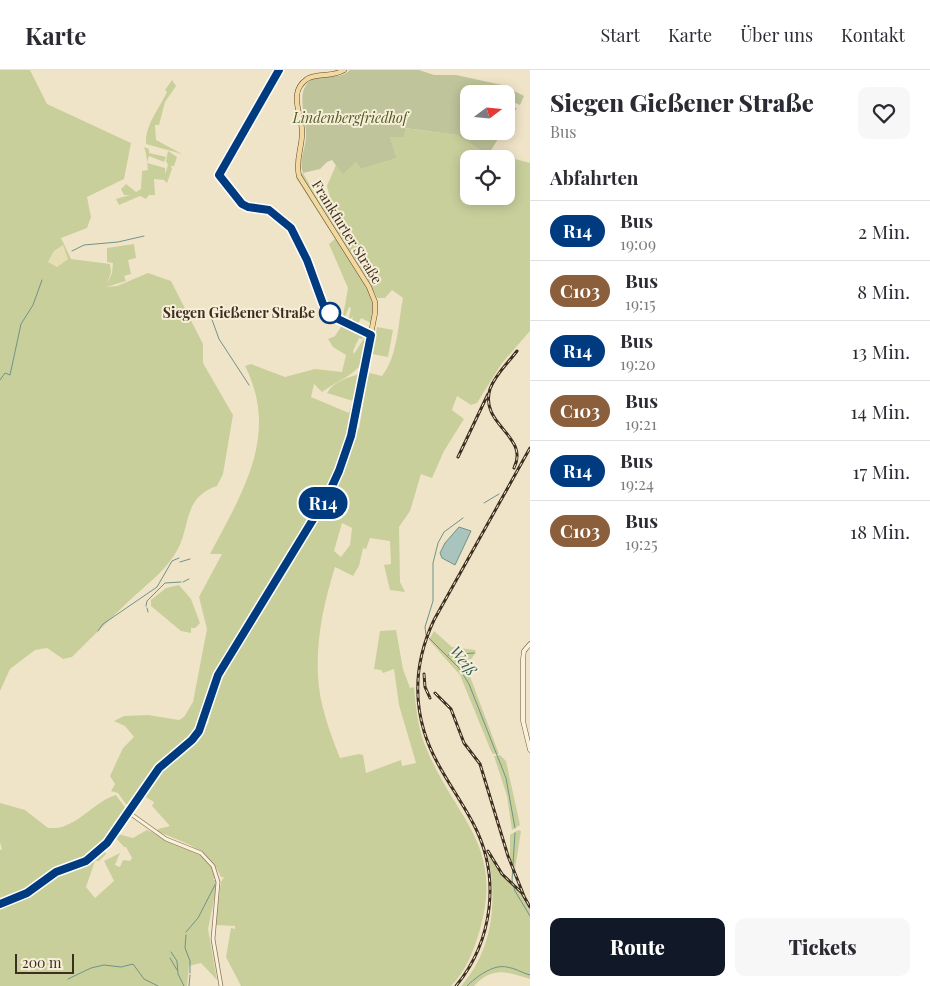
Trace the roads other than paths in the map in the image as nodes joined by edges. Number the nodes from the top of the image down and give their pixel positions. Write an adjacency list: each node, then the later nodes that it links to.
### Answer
1 (344, 70): 4 (main road, Frankfurter Straße)
2 (530, 644): 3 (main road)
3 (530, 750)
4 (128, 812): 5 (main road, Frankfurter Straße); 6 (street)
5 (0, 904)
6 (221, 986)

